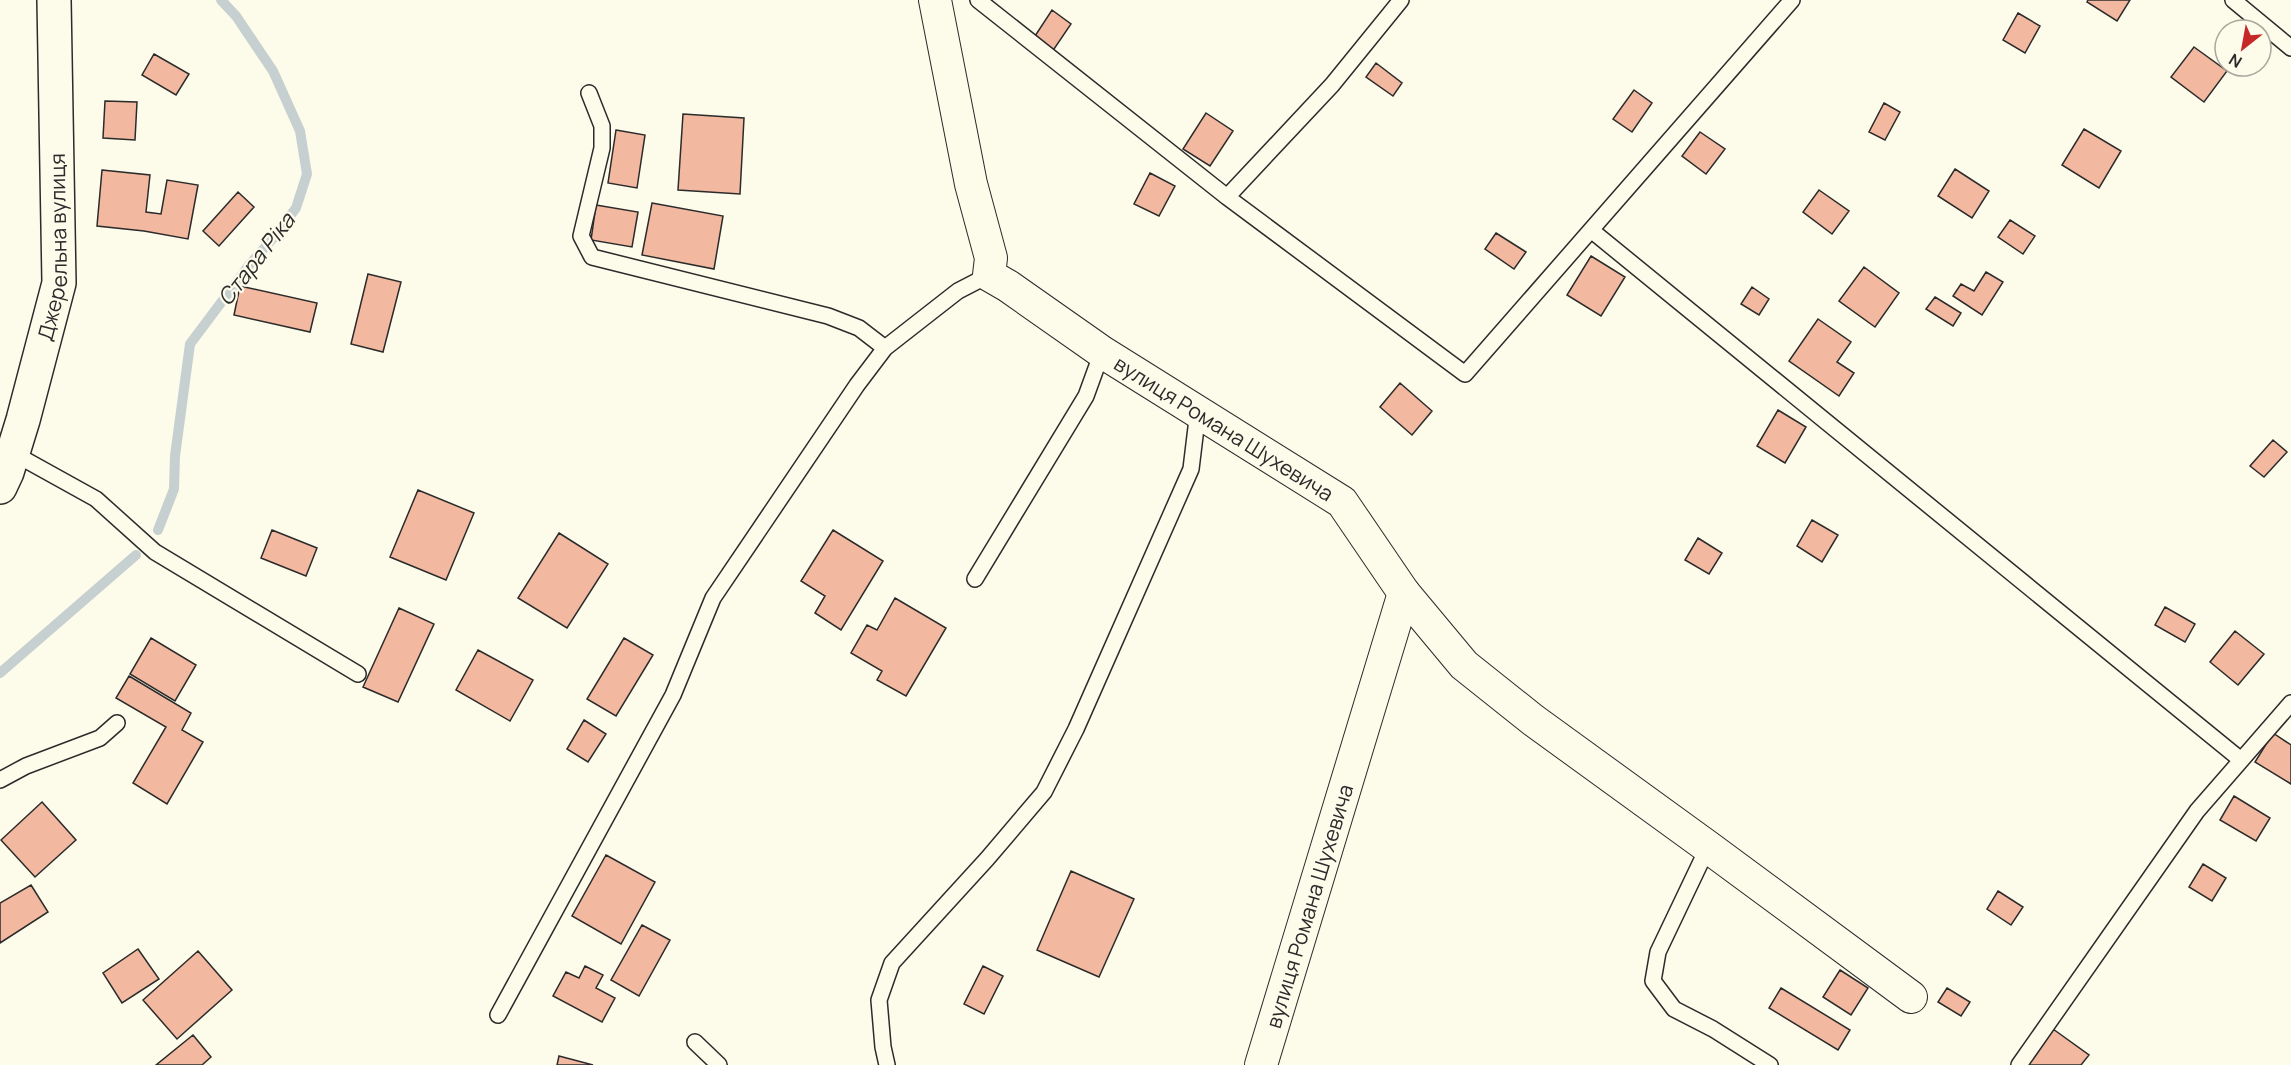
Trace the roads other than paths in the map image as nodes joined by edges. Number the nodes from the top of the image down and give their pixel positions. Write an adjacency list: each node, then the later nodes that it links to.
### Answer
1 (54, 0): 16 (street, Джерельна вулиця)
2 (935, 0): 3 (lane); 12 (street)
3 (941, 0)
4 (978, 0): 10 (lane)
5 (1401, 0): 10 (lane)
6 (1792, 0): 11 (lane)
7 (2234, 0): 8 (lane)
8 (2291, 48)
9 (589, 93): 13 (lane)
10 (1227, 197): 11 (lane)
11 (1591, 230): 23 (lane)
12 (989, 275): 13 (lane); 14 (street, вулиця Романа Шухевича)
13 (885, 348): 27 (lane)
14 (1102, 352): 15 (street, вулиця Романа Шухевича); 18 (lane)
15 (1198, 411): 19 (street, вулиця Романа Шухевича); 30 (lane)
16 (13, 453): 17 (street, Джерельна вулиця); 20 (lane)
17 (0, 487)
18 (975, 579)
19 (1404, 593): 25 (street); 31 (street, вулиця Романа Шухевича)
20 (358, 674)
21 (2291, 703): 23 (lane)
22 (117, 723): 24 (lane)
23 (2241, 760): 33 (lane)
24 (0, 780)
25 (1708, 847): 26 (street); 32 (lane)
26 (1911, 998)
27 (498, 1015)
28 (695, 1042): 29 (lane)
29 (718, 1065)
30 (887, 1065)
31 (1261, 1065)
32 (1770, 1065)
33 (2019, 1065)

